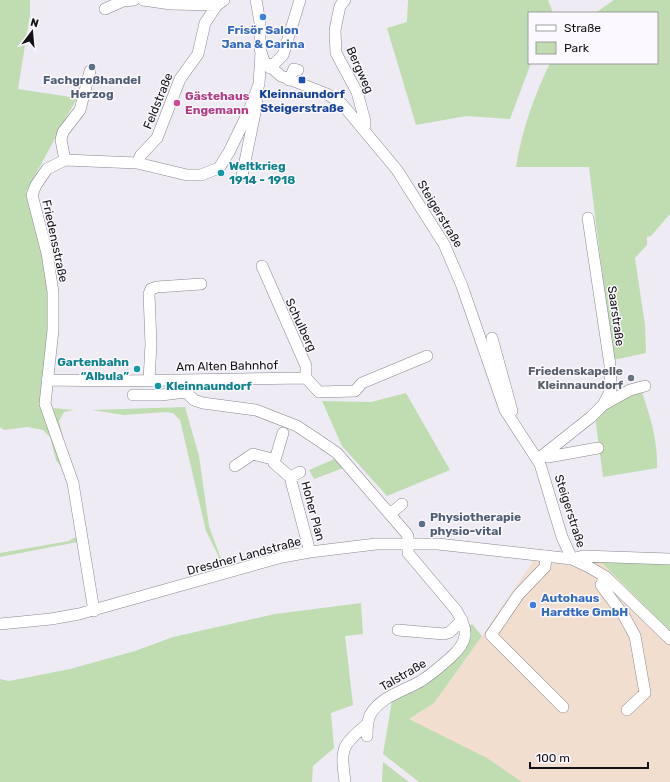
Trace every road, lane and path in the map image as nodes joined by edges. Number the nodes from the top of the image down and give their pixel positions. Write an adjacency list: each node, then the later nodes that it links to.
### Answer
1 (134, 0): 8 (street)
2 (143, 0): 6 (street)
3 (256, 0): 10 (street, Steigerstraße)
4 (300, 0): 11 (street)
5 (345, 0): 16 (street, Bergweg)
6 (201, 1): 7 (street); 9 (street, Feldstraße)
7 (221, 3): 9 (street, Feldstraße)
8 (105, 8)
9 (205, 23): 18 (street, Feldstraße)
10 (261, 52): 11 (street, Steigerstraße); 15 (street, Friedensstraße)
11 (270, 68): 14 (street, Steigerstraße)
12 (90, 70): 17 (street)
13 (298, 70): 14 (street)
14 (285, 78): 15 (street); 16 (street, Steigerstraße)
15 (258, 87): 18 (street, Friedensstraße); 19 (street)
16 (362, 128): 33 (street, Steigerstraße)
17 (65, 160): 18 (street, Friedensstraße); 26 (street, Friedensstraße)
18 (136, 163)
19 (242, 176)
20 (588, 218): 32 (street, Saarstraße)
21 (262, 266): 25 (street, Schulberg)
22 (201, 284): 27 (street)
23 (492, 338): 33 (street)
24 (427, 356): 25 (street)
25 (306, 378): 28 (street, Am Alten Bahnhof)
26 (47, 380): 27 (street, Am Alten Bahnhof); 45 (street, Friedensstraße)
27 (149, 380): 28 (street, Am Alten Bahnhof)
28 (184, 380): 31 (street)
29 (645, 386): 32 (street)
30 (133, 395): 31 (street, Talstraße)
31 (190, 396): 39 (street, Talstraße)
32 (603, 405): 36 (street, Saarstraße)
33 (509, 417): 36 (street, Steigerstraße)
34 (283, 433): 37 (street)
35 (598, 448): 36 (street)
36 (542, 457): 42 (street, Steigerstraße)
37 (274, 463): 38 (street, Hoher Plan); 40 (street, Hoher Plan)
38 (234, 466)
39 (408, 540): 40 (street, Dresdner Landstraße); 41 (street, Dresdner Landstraße); 46 (street, Talstraße)
40 (310, 552): 45 (street, Dresdner Landstraße)
41 (546, 556): 42 (street, Dresdner Landstraße); 50 (street)
42 (572, 559): 43 (street); 44 (street, Dresdner Landstraße)
43 (670, 559)
44 (606, 577): 49 (street, Dresdner Landstraße); 51 (street)
45 (94, 610): 47 (street, Dresdner Landstraße)
46 (462, 620): 48 (street); 52 (street, Talstraße)
47 (0, 624)
48 (398, 630)
49 (670, 639)
50 (563, 707)
51 (627, 710)
52 (345, 782)

